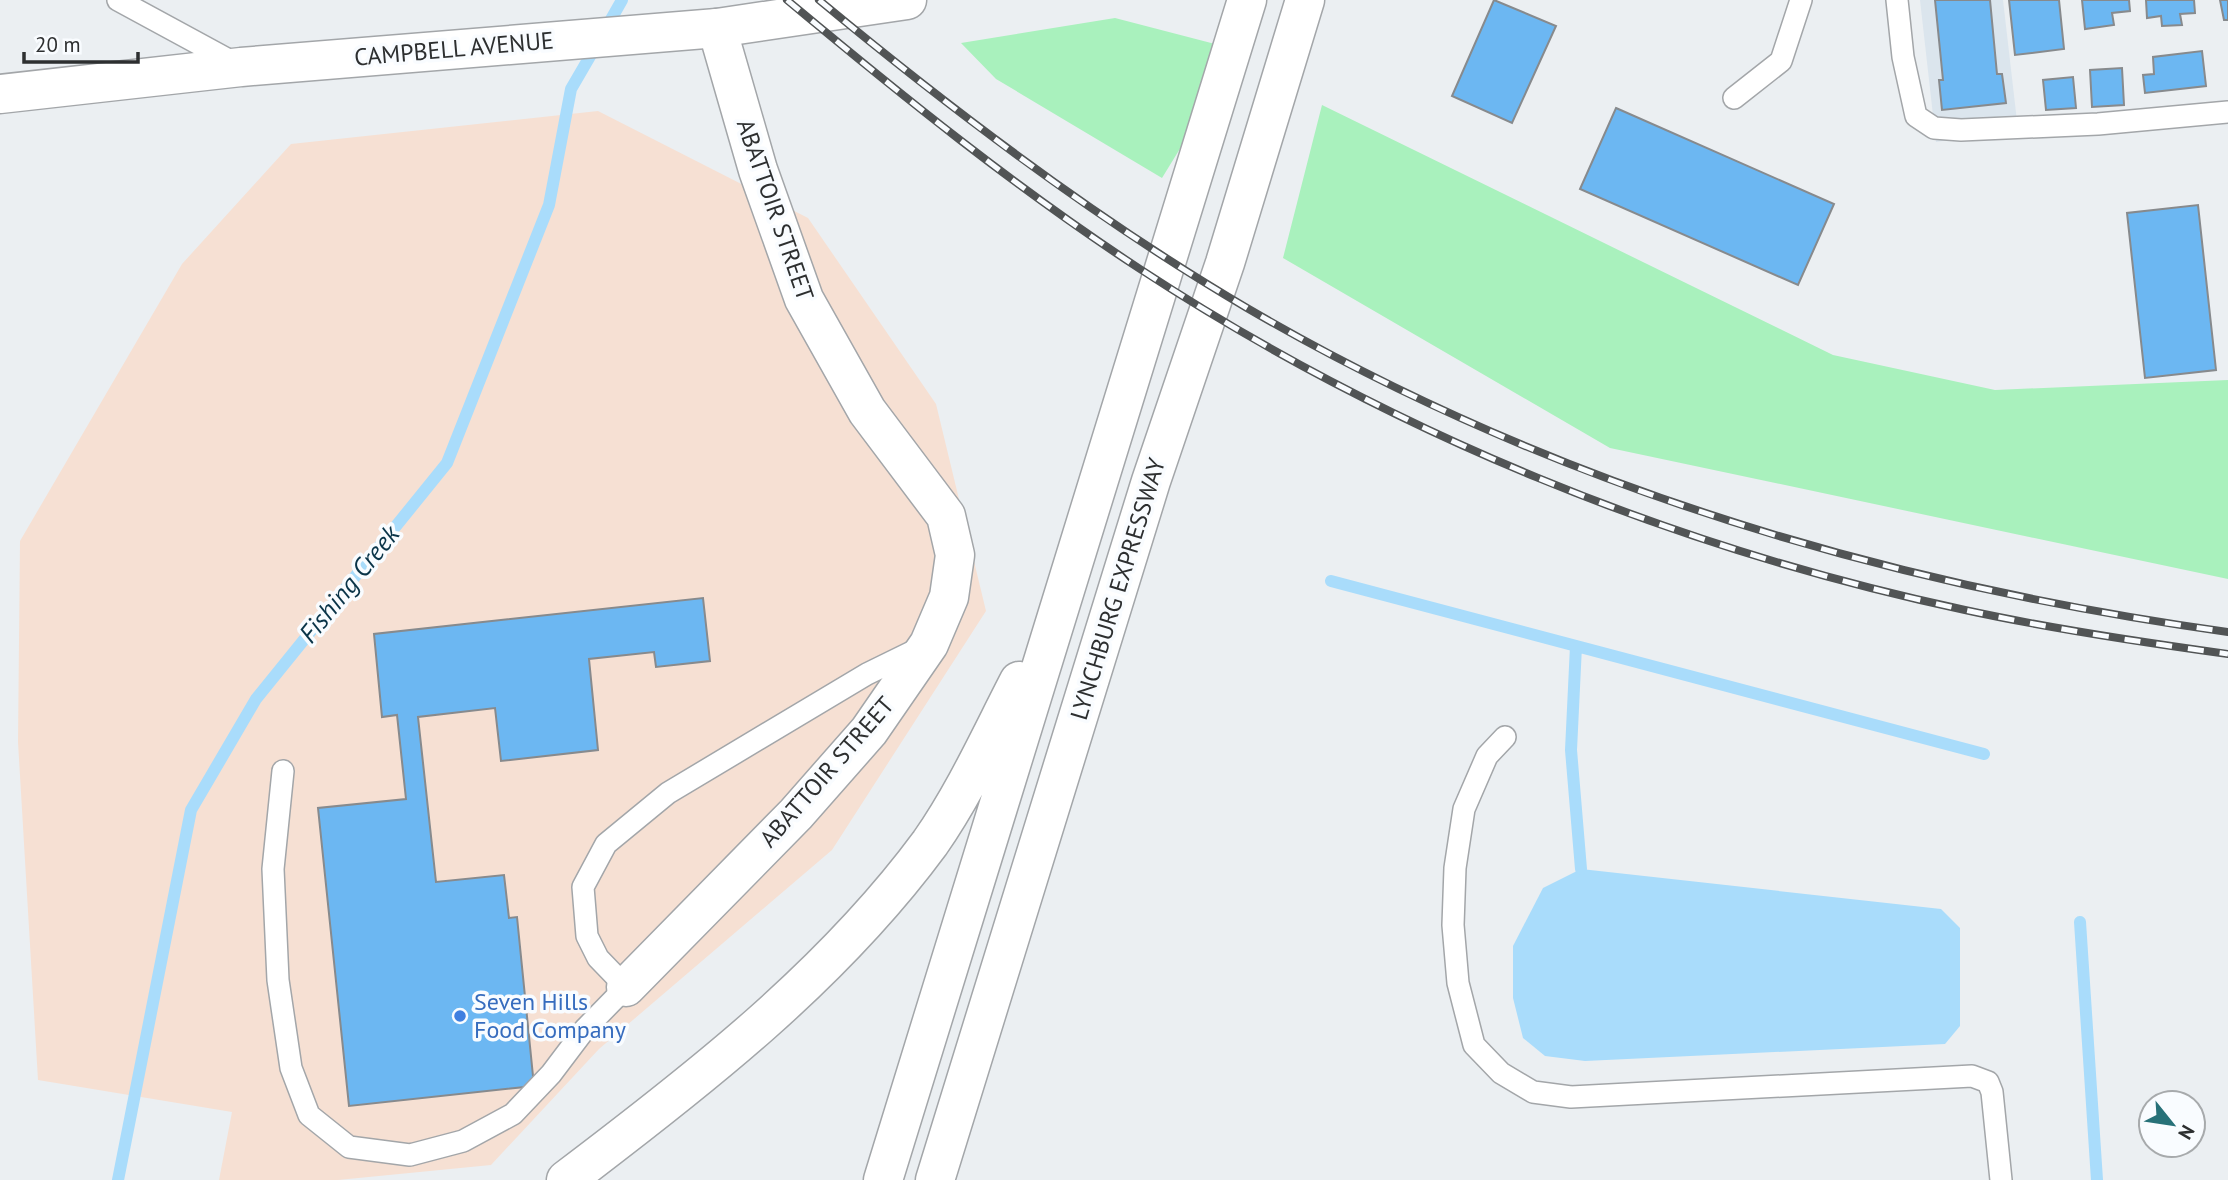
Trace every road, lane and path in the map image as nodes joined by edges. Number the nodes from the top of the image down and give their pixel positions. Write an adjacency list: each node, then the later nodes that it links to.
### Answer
1 (118, 0): 8 (lane)
2 (907, 0): 7 (main road, CAMPBELL AVENUE)
3 (1247, 0): 12 (main road, LYNCHBURG EXPRESSWAY)
4 (1305, 0): 21 (main road, LYNCHBURG EXPRESSWAY)
5 (1801, 0): 10 (lane)
6 (1897, 0): 11 (lane)
7 (717, 28): 8 (main road, CAMPBELL AVENUE); 13 (main road, ABATTOIR STREET)
8 (241, 66): 9 (main road, CAMPBELL AVENUE)
9 (0, 94)
10 (1734, 99)
11 (2228, 111)
12 (1067, 589): 17 (main road); 20 (main road, LYNCHBURG EXPRESSWAY)
13 (929, 643): 16 (main road, ABATTOIR STREET); 16 (lane)
14 (1505, 737): 22 (lane)
15 (283, 771): 16 (lane)
16 (625, 988)
17 (662, 1108): 18 (main road); 19 (main road)
18 (566, 1180)
19 (607, 1180)
20 (883, 1180)
21 (935, 1180)
22 (2001, 1180)

